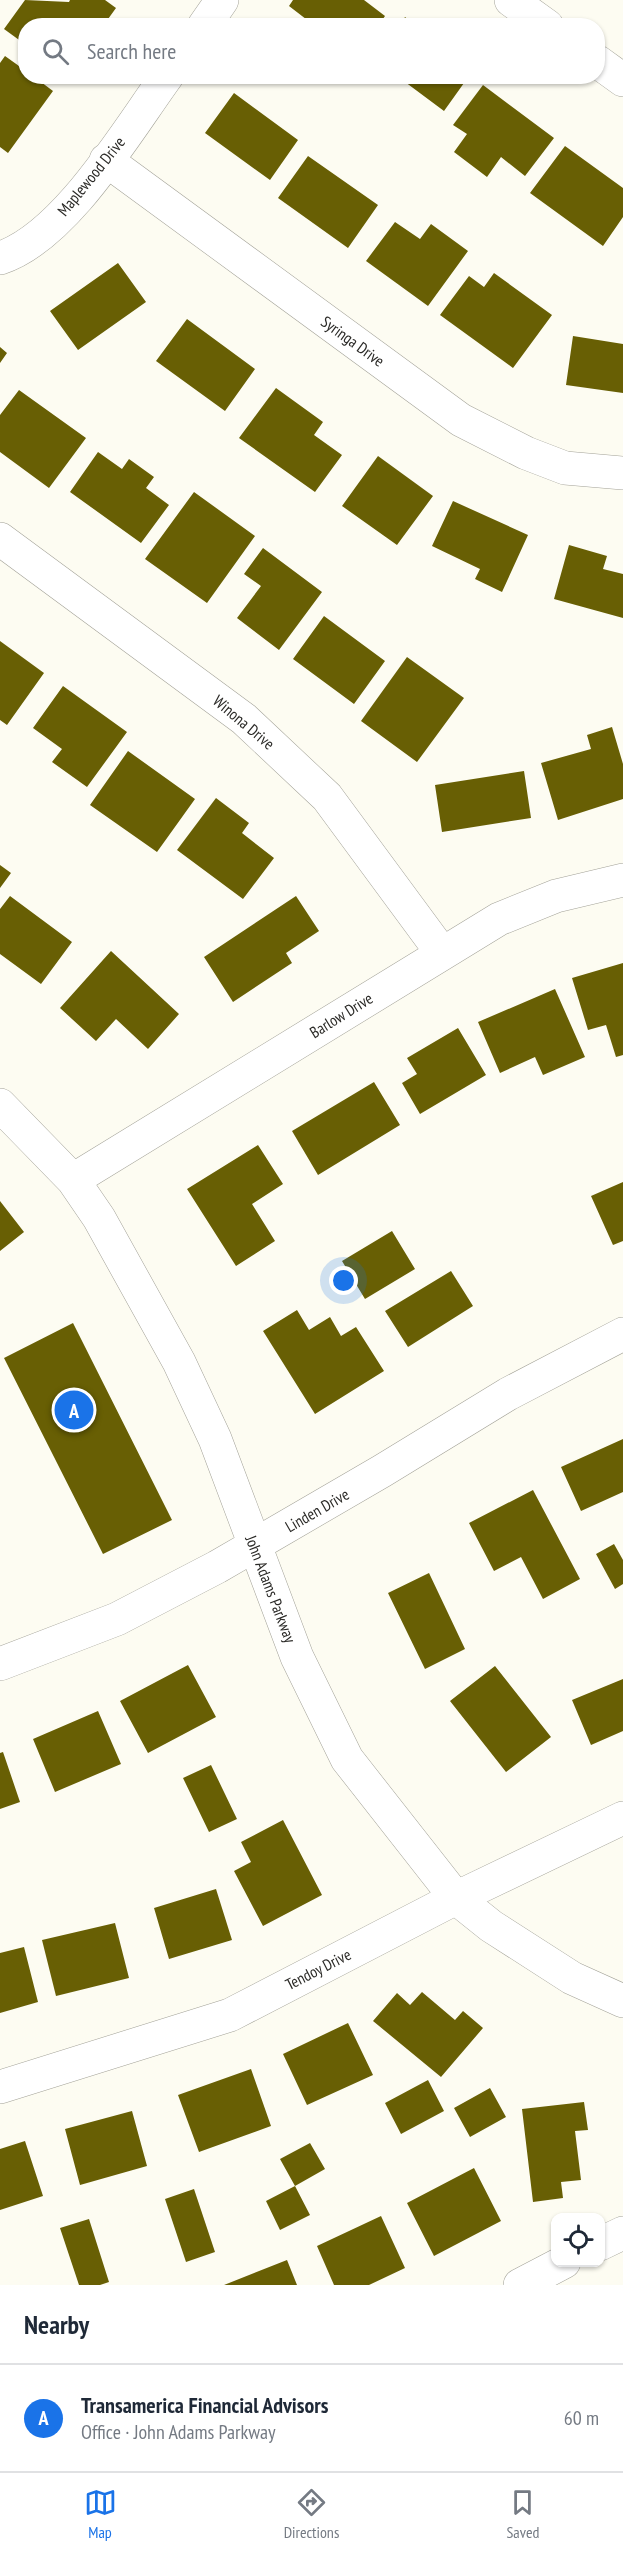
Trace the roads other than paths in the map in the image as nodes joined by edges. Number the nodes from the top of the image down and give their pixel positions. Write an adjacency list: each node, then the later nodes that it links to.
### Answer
1 (222, 0): 3 (street)
2 (511, 0): 4 (street)
3 (210, 18)
4 (536, 18)
5 (605, 68): 6 (street)
6 (623, 80)
7 (161, 84): 8 (street, Maplewood Drive)
8 (106, 160): 9 (street, Maplewood Drive); 10 (street, Syringa Drive)
9 (0, 258)
10 (623, 473)
11 (0, 539): 13 (street, Winona Drive)
12 (623, 880): 13 (street, Barlow Drive)
13 (442, 952): 15 (street, Barlow Drive)
14 (0, 1105): 15 (street, John Adams Parkway)
15 (73, 1180): 17 (street, John Adams Parkway)
16 (623, 1334): 17 (street, Linden Drive)
17 (254, 1547): 18 (street, Linden Drive); 20 (street, John Adams Parkway)
18 (0, 1664)
19 (623, 1818): 20 (street, Tendoy Drive)
20 (456, 1898): 21 (street, John Adams Parkway); 22 (street, Tendoy Drive)
21 (623, 2001)
22 (0, 2087)
23 (623, 2233): 24 (street)
24 (605, 2242)
25 (554, 2267): 26 (street)
26 (520, 2285)

